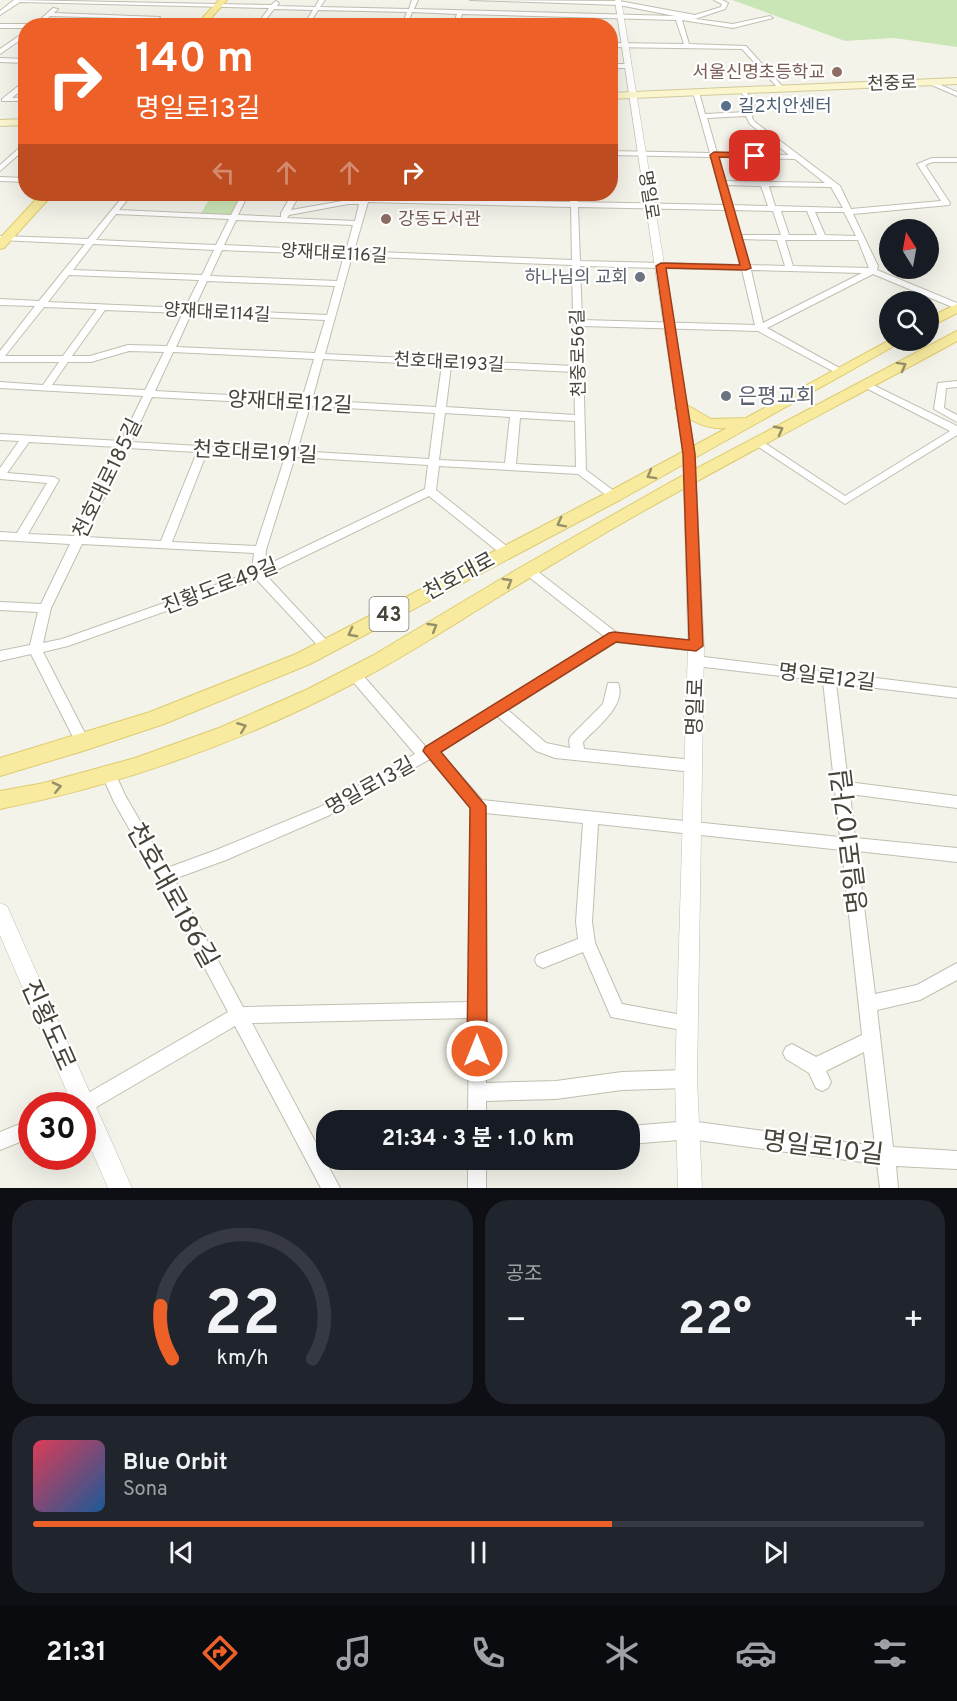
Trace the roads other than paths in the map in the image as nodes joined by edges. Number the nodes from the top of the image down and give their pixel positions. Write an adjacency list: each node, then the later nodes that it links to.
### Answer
1 (18, 0): 2 (street); 23 (street)
2 (41, 0): 10 (street)
3 (278, 0): 19 (street)
4 (322, 0): 20 (street)
5 (415, 0): 21 (street)
6 (473, 0): 7 (street)
7 (485, 0): 15 (street); 26 (street)
8 (556, 0): 18 (street)
9 (717, 0): 29 (street)
10 (65, 1): 11 (street); 25 (street)
11 (102, 1): 12 (street)
12 (123, 2): 13 (street)
13 (146, 2): 14 (street)
14 (172, 2): 17 (street); 32 (street)
15 (528, 2): 18 (street); 28 (street)
16 (619, 2): 18 (street); 29 (street); 34 (street, 명일로)
17 (220, 3): 19 (street); 36 (main road)
18 (568, 3): 31 (street)
19 (272, 8): 20 (street); 37 (street)
20 (316, 9): 21 (street); 38 (street)
21 (410, 12): 22 (street); 39 (street)
22 (436, 12): 24 (street); 40 (street)
23 (0, 13)
24 (460, 13): 26 (street); 41 (street)
25 (50, 14): 32 (street); 35 (street)
26 (483, 14): 27 (street); 42 (street)
27 (512, 15): 28 (street); 43 (street)
28 (525, 15): 30 (street)
29 (677, 15): 34 (street); 44 (street); 50 (street)
30 (540, 16): 31 (street)
31 (567, 16): 33 (street)
32 (157, 17)
33 (593, 17): 34 (street)
34 (620, 17): 49 (street, 명일로)
35 (45, 18)
36 (206, 18)
37 (264, 18)
38 (310, 18)
39 (407, 18)
40 (433, 18)
41 (458, 18)
42 (483, 18)
43 (511, 18)
44 (770, 18)
45 (0, 26): 46 (street)
46 (18, 26)
47 (18, 39): 51 (street)
48 (618, 45): 49 (street)
49 (625, 45): 50 (street); 55 (street, 명일로)
50 (687, 46): 59 (street)
51 (0, 52)
52 (0, 60): 53 (street)
53 (18, 61)
54 (618, 66): 55 (street)
55 (628, 66): 63 (street, 명일로)
56 (957, 81): 57 (main road, 천중로)
57 (929, 82): 59 (main road, 천중로); 62 (street)
58 (18, 88): 66 (street)
59 (781, 88): 60 (main road, 천중로)
60 (742, 90): 61 (main road, 천중로); 67 (street)
61 (696, 92): 63 (main road, 천중로); 68 (street)
62 (957, 94)
63 (633, 95): 64 (main road, 천중로); 73 (street, 명일로)
64 (618, 96)
65 (18, 99): 66 (street)
66 (3, 100)
67 (750, 114): 68 (street); 75 (street)
68 (703, 116): 74 (street)
69 (18, 122): 70 (main road)
70 (0, 123)
71 (18, 152): 77 (street)
72 (618, 153): 73 (street)
73 (643, 153): 74 (street); 92 (street, 명일로)
74 (714, 155): 75 (street); 80 (street)
75 (796, 156): 82 (street)
76 (957, 160): 96 (street)
77 (0, 169)
78 (0, 179): 79 (street)
79 (18, 180)
80 (722, 183): 81 (street); 93 (street)
81 (764, 183): 82 (street); 94 (street)
82 (833, 185): 96 (street)
83 (40, 201): 105 (main road)
84 (122, 201): 97 (street)
85 (242, 201): 99 (street, 천호대로185길)
86 (292, 201): 98 (street)
87 (352, 201): 91 (street)
88 (364, 201): 100 (street)
89 (574, 201): 109 (street, 천중로56길)
90 (600, 201): 92 (street)
91 (348, 202): 98 (street)
92 (651, 205): 93 (street); 110 (street, 명일로)
93 (729, 207): 94 (street); 101 (street)
94 (774, 208): 95 (street); 102 (street)
95 (810, 209): 96 (street); 103 (street)
96 (848, 211): 104 (street)
97 (113, 212): 99 (street); 106 (street)
98 (284, 216): 99 (street); 100 (street)
99 (234, 217): 107 (street, 천호대로185길)
100 (358, 223): 108 (street)
101 (737, 237): 102 (street); 111 (street)
102 (783, 237): 103 (street); 112 (street)
103 (822, 238): 104 (street)
104 (861, 238): 113 (street)
105 (2, 240): 106 (street, 양재대로116길)
106 (90, 242): 107 (street, 양재대로116길); 114 (street)
107 (219, 248): 108 (street, 양재대로116길); 115 (street, 천호대로185길)
108 (349, 253): 109 (street, 양재대로116길); 116 (street)
109 (576, 263): 110 (street, 양재대로116길); 124 (street, 천중로56길)
110 (661, 266): 111 (street, 양재대로116길); 125 (street, 명일로)
111 (746, 268): 112 (street, 양재대로116길); 126 (street)
112 (790, 269): 113 (street, 양재대로116길)
113 (873, 271): 120 (street); 126 (street)
114 (67, 272): 115 (street); 118 (street)
115 (204, 278): 116 (street); 121 (street, 천호대로185길)
116 (340, 284): 122 (street)
117 (0, 302): 118 (street, 양재대로114길)
118 (41, 304): 119 (street, 양재대로114길); 132 (street)
119 (103, 307): 121 (street, 양재대로114길); 131 (street)
120 (957, 307): 123 (main road)
121 (189, 311): 122 (street, 양재대로114길); 128 (street, 천호대로185길)
122 (330, 318): 130 (street)
123 (939, 318)
124 (578, 323): 125 (street); 134 (street, 천중로56길)
125 (669, 325): 126 (street); 142 (street, 명일로)
126 (760, 328): 135 (street)
127 (957, 335): 137 (main road, 천호대로 / 43, one-way to 127)
128 (170, 349): 130 (street, 천호대로193길); 131 (street); 140 (street, 천호대로185길)
129 (879, 350): 135 (main road, 천호대로 / 43)
130 (320, 356): 133 (street, 천호대로193길); 141 (street)
131 (67, 357): 132 (street); 139 (street)
132 (0, 358)
133 (447, 362): 134 (street, 천호대로193길); 143 (street)
134 (579, 369): 145 (street, 천중로56길)
135 (840, 372): 146 (main road, 천호대로 / 43)
136 (957, 384): 147 (street)
137 (867, 385): 148 (street); 151 (main road, 천호대로 / 43, one-way to 137)
138 (0, 386): 139 (street, 양재대로112길)
139 (45, 388): 140 (street, 양재대로112길)
140 (149, 394): 141 (street, 양재대로112길); 152 (street, 천호대로185길)
141 (306, 403): 143 (street, 양재대로112길); 154 (street)
142 (682, 408): 146 (main road); 155 (street, 명일로)
143 (440, 410): 144 (street, 양재대로112길); 156 (street)
144 (515, 415): 145 (street, 양재대로112길); 157 (street)
145 (580, 418): 158 (street, 천중로56길)
146 (752, 419): 155 (main road, 천호대로 / 43)
147 (957, 419)
148 (957, 430): 151 (street)
149 (0, 437): 150 (street, 천호대로191길)
150 (26, 438): 152 (street, 천호대로191길); 163 (street)
151 (756, 442): 159 (main road, 천호대로 / 43)
152 (123, 444): 153 (street, 천호대로191길); 164 (street, 천호대로185길)
153 (203, 448): 154 (street, 천호대로191길); 165 (street)
154 (291, 454): 156 (street, 천호대로191길); 166 (street)
155 (689, 454): 159 (street, 명일로); 161 (main road, 천호대로 / 43, one-way to 161)
156 (434, 462): 157 (street, 천호대로191길); 160 (street)
157 (510, 466): 158 (street, 천호대로191길)
158 (581, 471): 161 (street)
159 (690, 478): 168 (main road, 천호대로 / 43); 175 (street, 명일로)
160 (430, 491): 167 (street); 169 (street, 진황도로49길)
161 (614, 496): 167 (main road, 천호대로 / 43, one-way to 167)
162 (0, 537): 163 (street)
163 (20, 538): 164 (street)
164 (76, 542): 165 (street); 171 (street, 천호대로185길)
165 (165, 546): 166 (street)
166 (260, 550): 169 (street)
167 (505, 551): 173 (main road, 천호대로 / 43, one-way to 173)
168 (528, 570): 172 (street); 177 (main road, 천호대로 / 43, one-way to 168)
169 (258, 574): 173 (street); 174 (street, 진황도로49길)
170 (0, 606): 171 (street)
171 (45, 608): 174 (street, 천호대로185길)
172 (614, 637): 175 (street); 181 (street, 명일로13길)
173 (326, 647): 182 (main road, 천호대로 / 43)
174 (35, 649): 176 (street, 진황도로49길); 182 (street)
175 (696, 654): 178 (street, 명일로12길); 185 (street, 명일로)
176 (0, 656)
177 (354, 674): 183 (street); 187 (main road, 천호대로 / 43, one-way to 177)
178 (829, 677): 180 (street, 명일로12길); 188 (street, 명일로10가길)
179 (613, 686): 184 (street)
180 (957, 693)
181 (498, 709): 183 (street, 명일로13길); 184 (street, 명일로)
182 (83, 744): 186 (main road, 천호대로 / 43)
183 (428, 753): 191 (street); 196 (street, 명일로13길)
184 (577, 753): 185 (street, 명일로)
185 (693, 766): 193 (street, 명일로)
186 (0, 767)
187 (109, 775): 189 (main road, 천호대로 / 43, one-way to 187); 196 (street, 천호대로186길)
188 (843, 786): 190 (street); 194 (street, 명일로10가길)
189 (0, 800)
190 (957, 802)
191 (478, 806): 192 (street); 202 (street)
192 (591, 817): 193 (street); 198 (street)
193 (692, 827): 194 (street); 204 (street, 명일로)
194 (849, 843): 195 (street); 201 (street, 명일로10가길)
195 (957, 855)
196 (164, 876): 203 (street, 천호대로186길)
197 (0, 912): 208 (street, 진황도로)
198 (587, 944): 199 (street); 204 (street)
199 (543, 960)
200 (957, 971): 201 (street)
201 (868, 1004): 205 (street, 명일로10가길)
202 (477, 1010): 203 (street); 209 (street)
203 (238, 1015): 210 (street); 221 (street, 천호대로186길)
204 (687, 1023): 207 (street, 명일로)
205 (872, 1039): 206 (street); 217 (street, 명일로10가길)
206 (792, 1053)
207 (687, 1079): 209 (street); 212 (street, 명일로)
208 (78, 1092)
209 (477, 1092): 211 (street)
210 (96, 1099)
211 (477, 1110)
212 (690, 1130): 215 (street); 217 (street, 명일로10길); 223 (street, 명일로)
213 (96, 1133): 220 (street, 진황도로)
214 (18, 1134): 216 (street)
215 (640, 1134)
216 (0, 1141)
217 (885, 1156): 218 (street, 명일로10길); 224 (street, 명일로10가길)
218 (957, 1160)
219 (477, 1170): 222 (street)
220 (120, 1188)
221 (331, 1188)
222 (477, 1188)
223 (690, 1188)
224 (890, 1188)

